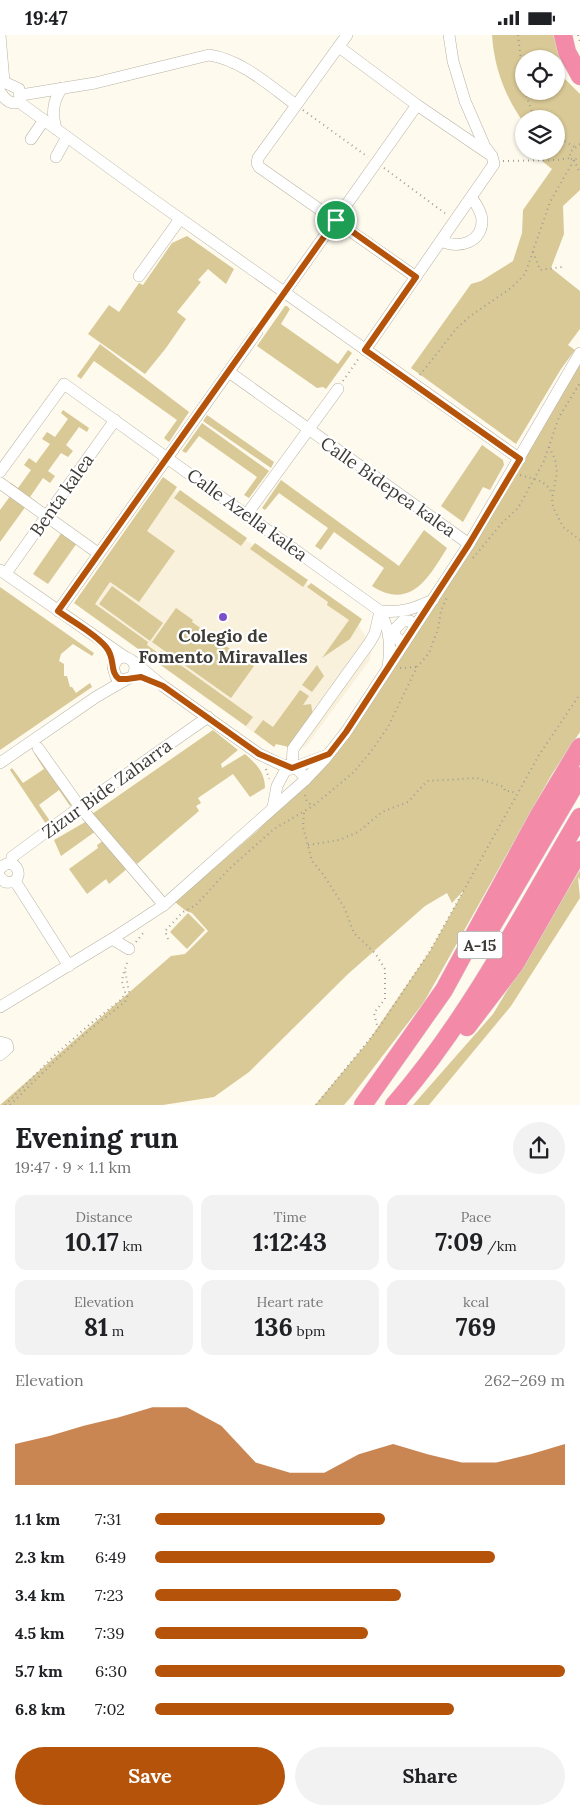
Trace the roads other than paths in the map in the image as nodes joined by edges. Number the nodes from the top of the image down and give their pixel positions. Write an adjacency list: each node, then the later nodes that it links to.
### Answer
1 (0, 35): 9 (street)
2 (346, 35): 6 (street)
3 (450, 35): 19 (street)
4 (563, 35): 8 (highway)
5 (568, 35): 7 (highway)
6 (339, 47): 12 (street); 13 (street)
7 (580, 68)
8 (580, 76)
9 (1, 87): 11 (street)
10 (62, 88): 11 (street); 13 (street); 15 (street)
11 (20, 98): 14 (street)
12 (417, 105): 19 (street); 22 (street)
13 (299, 107): 22 (street)
14 (44, 120): 15 (street); 17 (street)
15 (56, 129): 16 (street)
16 (67, 137): 18 (street); 21 (street)
17 (31, 139)
18 (56, 157)
19 (493, 159): 20 (street)
20 (472, 198): 23 (street); 23 (street)
21 (180, 219): 24 (street); 26 (street)
22 (336, 220): 25 (street); 26 (street)
23 (442, 241): 25 (street)
24 (139, 276)
25 (416, 277): 28 (street)
26 (284, 293): 28 (street)
27 (257, 332): 30 (street)
28 (365, 350): 35 (street)
29 (580, 353): 35 (street)
30 (229, 371): 33 (street, Calle Bidepea kalea); 34 (street)
31 (338, 389): 33 (street, Calle Bidepea kalea)
32 (115, 420): 34 (street, Calle Azella kalea); 36 (street, Calle Azella kalea); 39 (street, Benta kalea)
33 (308, 429): 38 (street, Calle Bidepea kalea); 40 (street, Calle Bidepea kalea)
34 (167, 458): 38 (street, Calle Azella kalea); 44 (street)
35 (520, 459): 40 (street)
36 (0, 472)
37 (0, 483): 39 (street)
38 (247, 514): 45 (street, Calle Azella kalea)
39 (47, 517): 41 (street); 42 (street, Benta kalea)
40 (469, 544): 43 (street)
41 (95, 551)
42 (5, 570): 44 (street)
43 (433, 600): 46 (street); 47 (street)
44 (58, 611): 49 (street)
45 (380, 611): 46 (street); 48 (street, Calle Azella kalea); 62 (street)
46 (393, 612): 47 (street)
47 (413, 623): 48 (street)
48 (396, 636): 52 (street); 52 (street, Calle Azella kalea)
49 (98, 639): 50 (street); 51 (street)
50 (129, 659): 51 (street); 53 (street); 54 (street)
51 (113, 667): 53 (street); 55 (street)
52 (388, 669): 60 (street)
53 (129, 678): 54 (street); 55 (street)
54 (163, 686): 56 (street)
55 (96, 697): 61 (street)
56 (208, 717): 59 (street); 66 (street, Zizur Bide Zaharra)
57 (580, 747): 79 (highway)
58 (38, 748): 66 (street)
59 (259, 754): 62 (street); 64 (street)
60 (329, 754): 62 (street); 65 (street)
61 (0, 763)
62 (292, 768): 64 (street); 65 (street)
63 (580, 776): 79 (highway, A-15)
64 (278, 781): 65 (street); 67 (street)
65 (298, 785): 67 (street)
66 (80, 807): 70 (street, Zizur Bide Zaharra); 72 (street)
67 (273, 807): 72 (street)
68 (580, 817): 80 (highway, A-15)
69 (580, 850): 80 (highway)
70 (3, 868): 71 (street); 71 (street)
71 (15, 881): 75 (street)
72 (164, 905): 73 (street)
73 (112, 939): 74 (street); 75 (street)
74 (129, 949)
75 (69, 966): 76 (street)
76 (0, 1007)
77 (0, 1042): 78 (street)
78 (0, 1055)
79 (365, 1105)
80 (395, 1105)

